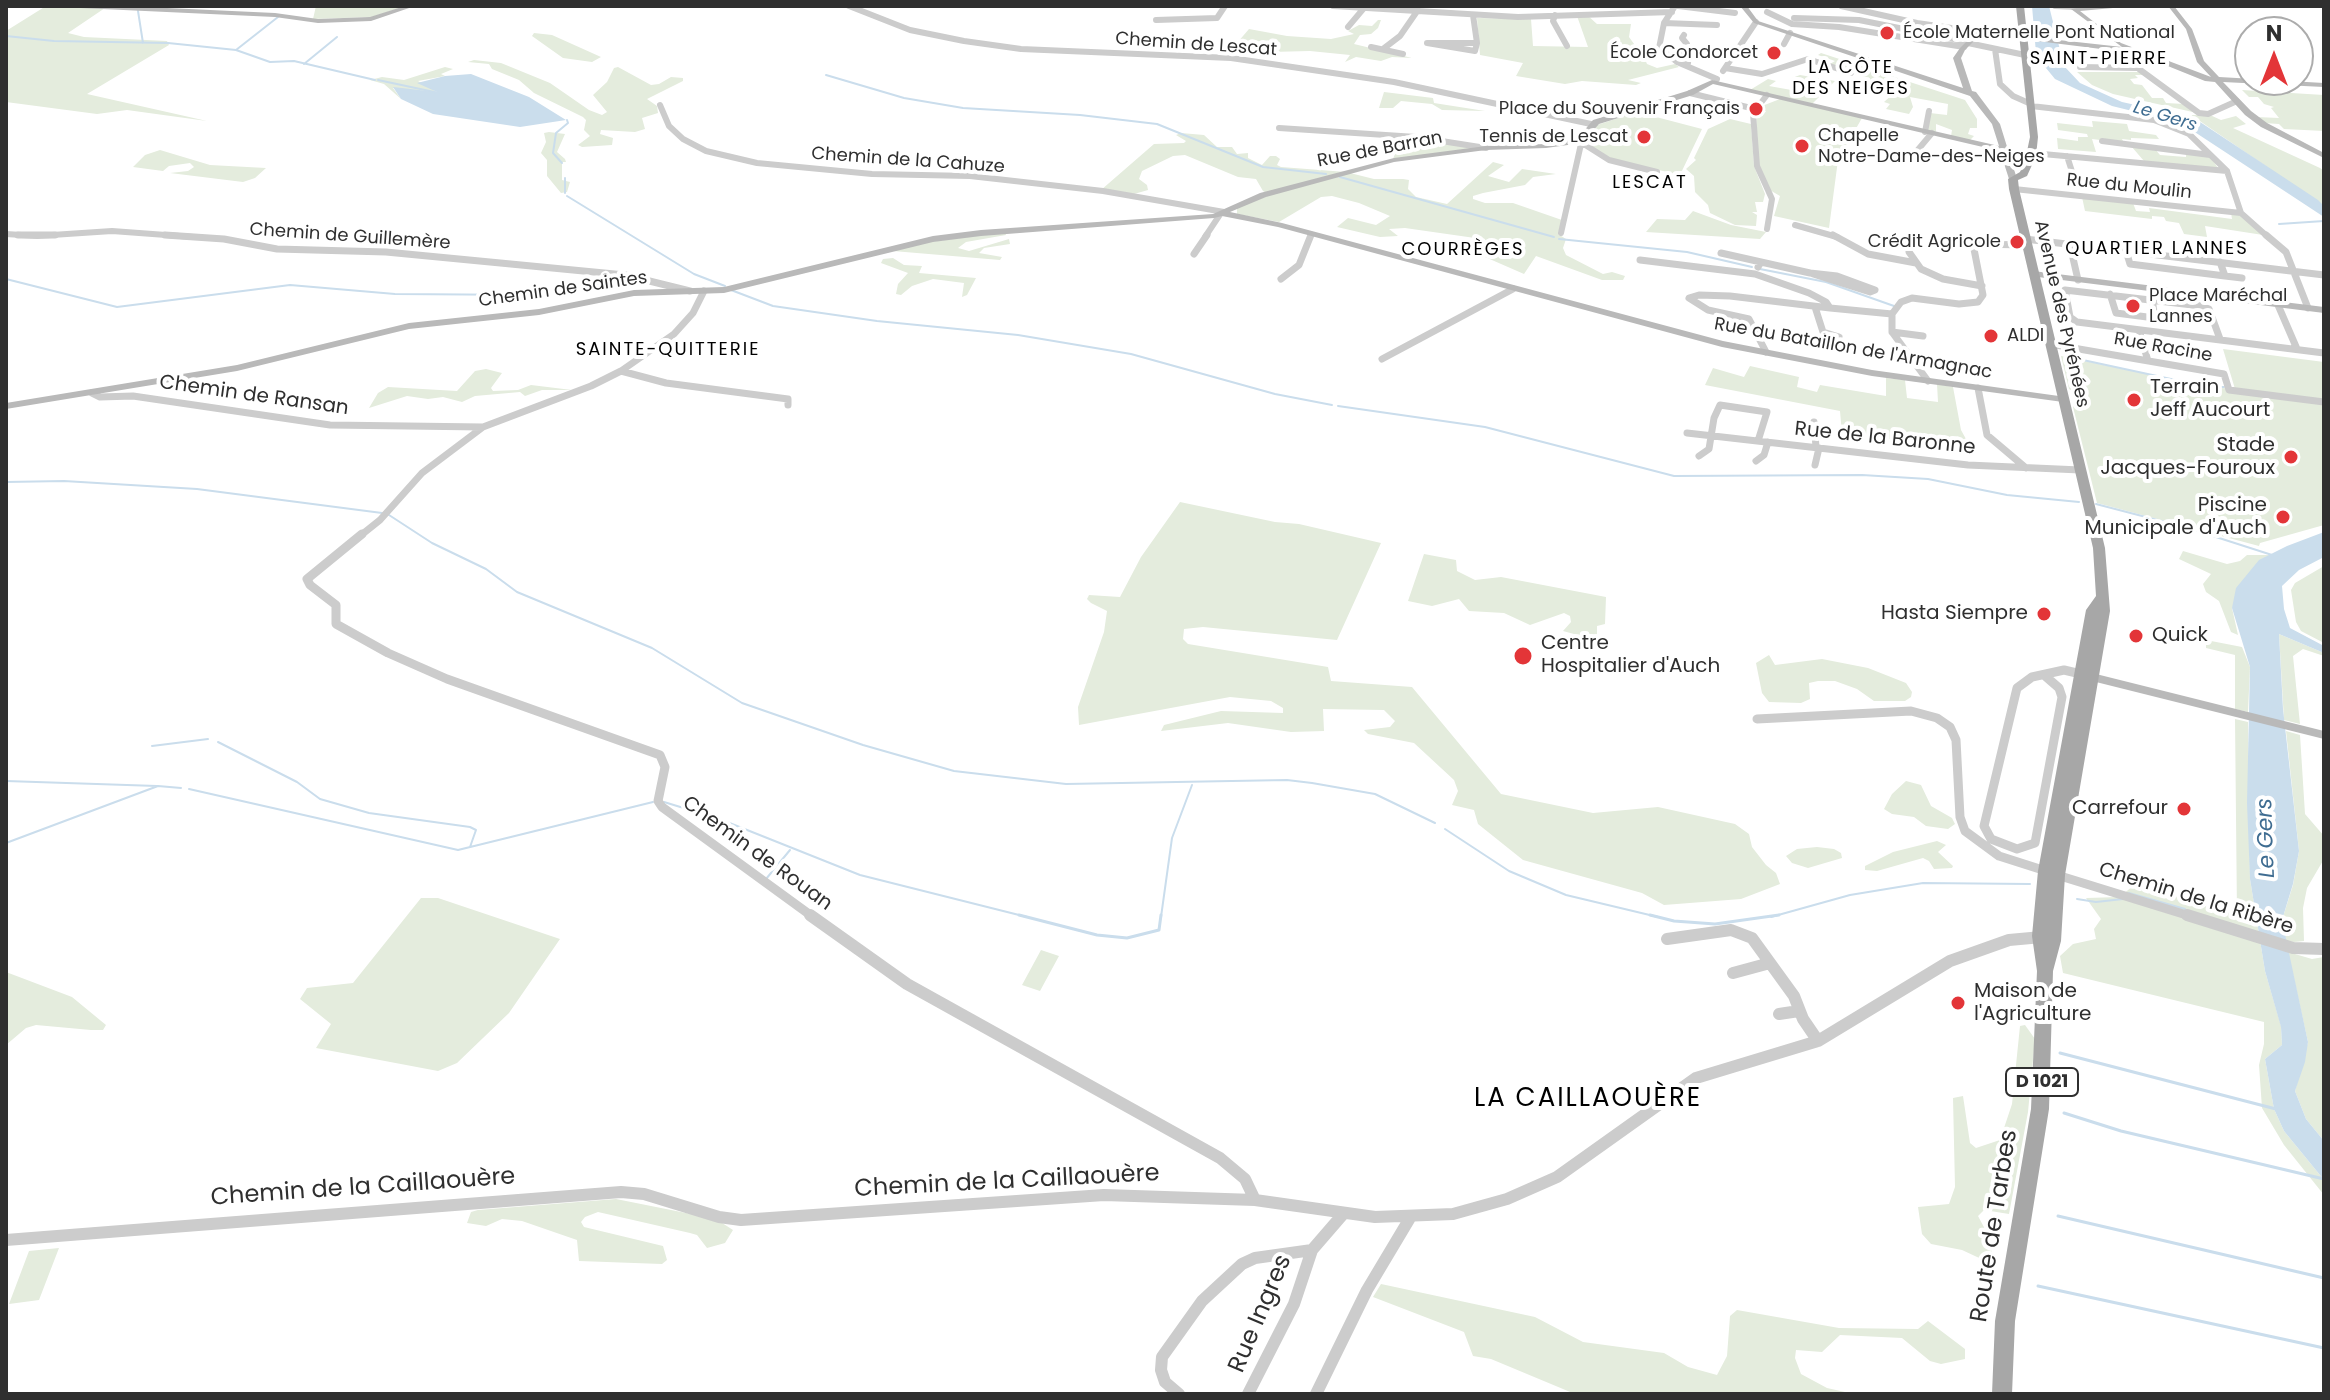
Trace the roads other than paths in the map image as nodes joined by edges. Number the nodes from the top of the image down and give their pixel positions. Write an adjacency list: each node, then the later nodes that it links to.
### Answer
1 (80, 6): 2 (street)
2 (412, 6)
3 (849, 6): 65 (street, Chemin de Lescat)
4 (1225, 6): 24 (street)
5 (1333, 6): 15 (street)
6 (1551, 6): 21 (street)
7 (1743, 6): 25 (street)
8 (1776, 6): 22 (street)
9 (1841, 6): 30 (street)
10 (2020, 6): 34 (main road)
11 (2055, 6): 13 (street)
12 (2113, 6): 13 (street)
13 (2077, 7): 40 (street)
14 (2170, 7): 52 (street)
15 (1364, 8): 17 (street); 29 (street)
16 (1675, 8): 19 (street); 21 (street); 26 (street)
17 (1418, 10): 20 (street); 41 (street)
18 (1178, 11): 24 (street)
19 (1735, 13)
20 (1473, 15): 21 (street); 35 (street)
21 (1552, 15): 38 (street)
22 (1782, 18): 28 (street); 32 (street)
23 (1156, 20): 24 (street)
24 (1178, 21)
25 (1755, 22): 31 (street); 49 (street)
26 (1664, 23): 27 (street); 50 (street)
27 (1717, 25)
28 (1886, 25): 32 (street); 37 (street)
29 (1348, 27)
30 (1979, 32): 34 (street); 37 (street)
31 (1790, 33): 36 (street); 55 (street)
32 (1880, 34): 37 (street)
33 (1684, 35): 47 (street)
34 (2027, 40): 40 (street); 44 (main road)
35 (1477, 43): 35 (street)
36 (1784, 44)
37 (1967, 44): 42 (street); 55 (street)
38 (1567, 46)
39 (1371, 47): 41 (street)
40 (2119, 47): 45 (street)
41 (1383, 49): 43 (street)
42 (1995, 49): 44 (street); 60 (street)
43 (1403, 54)
44 (2025, 55): 60 (main road)
45 (2134, 55): 48 (street); 52 (street)
46 (2080, 67): 48 (street)
47 (1702, 68): 49 (street); 50 (street)
48 (2138, 68): 59 (street)
49 (1723, 70): 51 (street); 54 (street)
50 (1694, 71): 54 (street)
51 (1851, 73)
52 (2214, 78): 53 (street); 59 (street)
53 (2234, 79)
54 (1714, 81): 56 (street); 57 (street)
55 (1968, 91): 71 (street)
56 (1690, 93): 58 (street); 63 (street)
57 (1767, 95): 63 (street); 67 (street)
58 (1664, 101): 62 (street); 65 (street)
59 (2237, 101): 73 (street)
60 (2030, 103): 72 (main road); 74 (street)
61 (660, 105): 81 (street, Chemin de la Cahuze)
62 (1680, 109)
63 (1755, 109): 87 (street)
64 (1929, 111): 67 (street)
65 (1591, 124): 69 (street)
66 (1279, 128): 70 (street)
67 (1928, 132): 71 (street); 76 (street)
68 (2102, 141): 74 (street)
69 (1580, 143): 70 (street, Rue de Barran); 78 (street); 88 (street)
70 (1486, 148): 83 (street, Rue de Barran)
71 (2002, 149): 79 (street)
72 (2032, 153): 75 (street); 79 (main road)
73 (2324, 153)
74 (2212, 155): 77 (street)
75 (2067, 156): 77 (street); 80 (street)
76 (1946, 157)
77 (2227, 171): 84 (street)
78 (1657, 172)
79 (2014, 184): 84 (street, Rue du Moulin); 93 (main road, Avenue des Pyrénées / D 1021)
80 (2076, 184)
81 (1103, 191): 82 (street); 83 (street, Chemin de la Cahuze)
82 (1071, 197)
83 (1223, 212): 90 (street, Rue du Bataillon de l'Armagnac); 97 (street); 115 (street, Chemin de Saintes)
84 (2241, 213): 102 (street)
85 (1837, 224): 91 (street)
86 (1795, 225): 91 (street)
87 (1767, 229)
88 (1561, 233)
89 (6, 234): 114 (street, Chemin de Guillemère)
90 (1311, 234): 109 (street); 113 (street, Rue du Bataillon de l'Armagnac)
91 (1836, 236): 101 (street)
92 (1909, 237): 101 (street)
93 (2026, 242): 94 (street); 105 (main road, Avenue des Pyrénées / D 1021); 111 (street)
94 (2070, 245): 95 (street); 110 (street)
95 (2126, 251): 100 (street); 107 (street)
96 (1721, 253): 99 (street)
97 (1194, 254)
98 (1640, 260): 104 (street)
99 (1761, 262): 103 (street); 104 (street)
100 (2220, 262): 102 (street); 107 (street)
101 (1916, 263): 111 (street)
102 (2293, 271): 106 (street); 122 (street)
103 (1810, 273): 103 (street)
104 (1755, 274): 121 (street)
105 (2033, 274): 110 (street); 130 (main road, Avenue des Pyrénées / D 1021)
106 (2324, 275)
107 (2225, 276): 108 (street)
108 (2242, 278)
109 (1281, 279)
110 (2078, 280): 112 (street)
111 (1982, 286): 124 (street)
112 (2128, 286): 117 (street); 119 (street)
113 (1513, 289): 132 (street, Rue du Bataillon de l'Armagnac); 134 (street)
114 (690, 291): 115 (street, Chemin de Saintes); 139 (street, Chemin de Saintes)
115 (704, 291): 136 (street, Chemin de Ransan)
116 (2110, 294): 117 (street); 118 (street); 125 (street)
117 (2131, 297): 118 (street)
118 (2152, 299): 129 (street)
119 (2278, 305): 122 (street); 131 (street)
120 (1815, 307): 121 (street); 128 (street); 132 (street)
121 (1830, 308): 124 (street)
122 (2308, 308): 123 (street)
123 (2324, 310)
124 (1892, 314): 126 (street)
125 (2139, 330): 129 (street); 135 (street)
126 (1892, 332): 127 (street); 137 (street)
127 (1923, 336)
128 (1839, 337)
129 (2220, 339): 131 (street)
130 (2050, 344): 135 (street, Rue Racine); 140 (main road, Avenue des Pyrénées / D 1021)
131 (2297, 349): 133 (street)
132 (1766, 352): 137 (street, Rue du Bataillon de l'Armagnac)
133 (2324, 353)
134 (1382, 359)
135 (2148, 361): 141 (street, Rue Racine)
136 (621, 371): 142 (street); 145 (street, Chemin de Ransan)
137 (1928, 381): 138 (street, Rue du Bataillon de l'Armagnac)
138 (1978, 388): 140 (street, Rue du Bataillon de l'Armagnac); 154 (street)
139 (92, 393): 143 (street, Chemin de Saintes); 145 (street, Chemin de Ransan)
140 (2063, 399): 155 (main road, Avenue des Pyrénées / D 1021)
141 (2324, 402)
142 (788, 405)
143 (6, 406)
144 (1814, 422): 150 (street)
145 (483, 427): 171 (street, Chemin de Rouan)
146 (1687, 433): 147 (street, Rue de la Baronne)
147 (1713, 436): 148 (street, Rue de la Baronne); 148 (street); 151 (street)
148 (1758, 441): 149 (street, Rue de la Baronne)
149 (1768, 442): 150 (street, Rue de la Baronne); 152 (street)
150 (1818, 448): 153 (street); 154 (street, Rue de la Baronne)
151 (1699, 456)
152 (1756, 461)
153 (1815, 465)
154 (2026, 468): 155 (street, Rue de la Baronne)
155 (2080, 470): 156 (main road, Avenue des Pyrénées / D 1021)
156 (2089, 672): 157 (street); 159 (street); 162 (main road, D 1021)
157 (2044, 675): 160 (street); 160 (street)
158 (1757, 719): 161 (street)
159 (2324, 735)
160 (1991, 839): 161 (street)
161 (1980, 845): 162 (street, Chemin de la Ribère)
162 (2052, 873): 163 (main road, D 1021); 165 (street, Chemin de la Ribère)
163 (2047, 938): 170 (street, Chemin de la Caillaouère); 179 (main road, Route de Tarbes / D 1021)
164 (1667, 939): 166 (street)
165 (2324, 949)
166 (1770, 963): 167 (street); 168 (street)
167 (1733, 973)
168 (1799, 1011): 169 (street); 170 (street)
169 (1779, 1014)
170 (1818, 1041): 173 (street, Chemin de la Caillaouère)
171 (1255, 1200): 172 (street, Chemin de la Caillaouère); 174 (street, Chemin de la Caillaouère)
172 (1344, 1213): 173 (street, Chemin de la Caillaouère); 175 (street, Rue Ingres)
173 (1410, 1218): 178 (street)
174 (6, 1240)
175 (1312, 1250): 176 (street, Rue Ingres); 177 (street, Rue Ingres)
176 (1179, 1394)
177 (1248, 1394)
178 (1316, 1394)
179 (2002, 1394)

